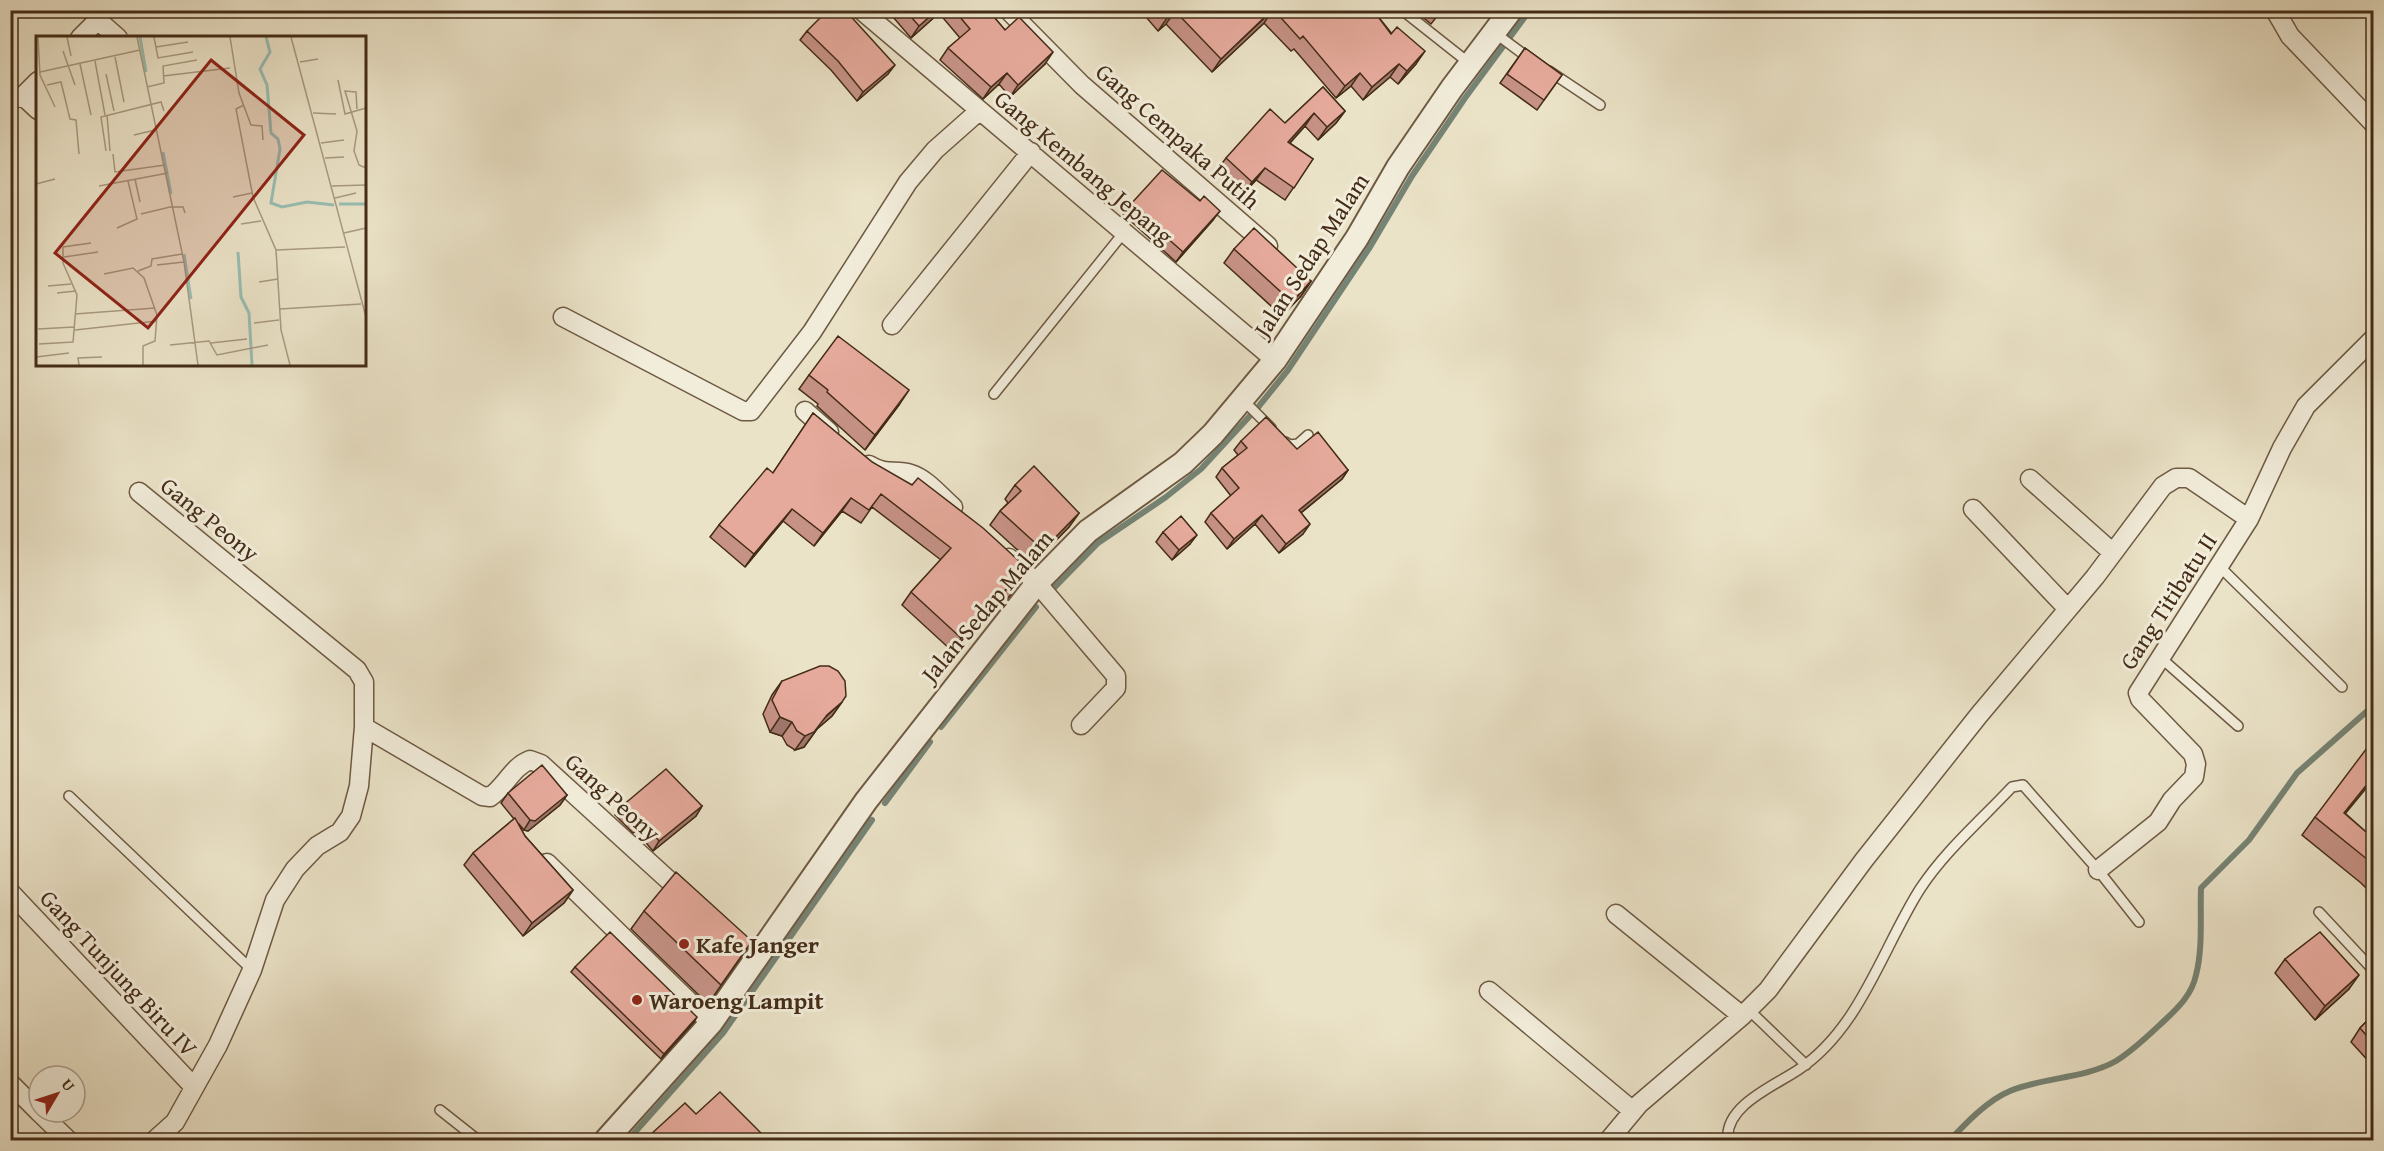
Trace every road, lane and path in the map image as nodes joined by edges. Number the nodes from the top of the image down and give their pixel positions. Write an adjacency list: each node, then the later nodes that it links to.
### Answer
1 (861, 10): 15 (street, Gang Kembang Jepang)
2 (1008, 10): 19 (street, Gang Cempaka Putih)
3 (1402, 10): 10 (lane)
4 (1511, 10): 9 (street, Jalan Sedap Malam)
5 (2275, 10): 16 (street)
6 (98, 17): 7 (street); 8 (street)
7 (82, 36)
8 (116, 36)
9 (1500, 36): 10 (street, Jalan Sedap Malam); 13 (lane)
10 (1471, 64): 21 (street, Jalan Sedap Malam)
11 (36, 83): 12 (street)
12 (17, 98): 14 (street)
13 (1600, 105)
14 (36, 109)
15 (980, 111): 17 (street, Gang Kembang Jepang); 22 (street)
16 (2373, 124)
17 (1031, 152): 18 (street, Gang Kembang Jepang); 23 (street)
18 (1125, 231): 25 (street, Gang Kembang Jepang); 26 (lane)
19 (1277, 254)
20 (1304, 277): 21 (street)
21 (1321, 293): 25 (street, Jalan Sedap Malam)
22 (563, 317)
23 (892, 325)
24 (2373, 338): 34 (street, Gang Titibatu II)
25 (1275, 360): 27 (street, Jalan Sedap Malam)
26 (994, 394)
27 (1248, 405): 29 (lane); 38 (street, Jalan Sedap Malam)
28 (805, 411): 33 (street)
29 (1308, 435)
30 (2030, 479): 36 (street)
31 (139, 492): 41 (street, Gang Peony)
32 (1973, 509): 39 (street)
33 (964, 517)
34 (2249, 519): 36 (street); 37 (street, Gang Titibatu II)
35 (998, 548): 38 (street)
36 (2113, 553): 39 (street)
37 (2219, 566): 40 (street, Gang Titibatu II); 42 (lane)
38 (1046, 593): 43 (street); 55 (street, Jalan Sedap Malam)
39 (2067, 608): 59 (street)
40 (2161, 658): 44 (lane); 48 (street, Gang Titibatu II)
41 (362, 675): 45 (street, Gang Tunjung Biru IV)
42 (2342, 687)
43 (1081, 725)
44 (2238, 726)
45 (364, 727): 50 (street, Gang Peony); 56 (street, Gang Tunjung Biru IV)
46 (69, 796): 56 (lane)
47 (533, 849): 60 (street)
48 (2098, 870): 53 (lane); 61 (lane)
49 (10, 892): 63 (street, Gang Tunjung Biru IV)
50 (696, 905)
51 (2319, 912): 57 (lane)
52 (1616, 914): 59 (street)
53 (2139, 922)
54 (739, 944): 55 (street)
55 (756, 960): 60 (street, Jalan Sedap Malam)
56 (252, 970): 63 (street, Gang Tunjung Biru IV)
57 (2373, 972)
58 (1488, 991): 66 (street)
59 (1745, 1013): 61 (lane); 66 (street)
60 (711, 1023): 71 (street, Jalan Sedap Malam)
61 (1806, 1065): 73 (lane)
62 (10, 1083): 64 (street)
63 (193, 1086): 69 (street, Gang Tunjung Biru IV)
64 (27, 1100)
65 (441, 1110): 70 (lane)
66 (1633, 1111): 72 (street)
67 (51, 1124): 68 (street)
68 (68, 1140)
69 (155, 1140)
70 (478, 1140)
71 (606, 1140)
72 (1609, 1140)
73 (1728, 1140)

